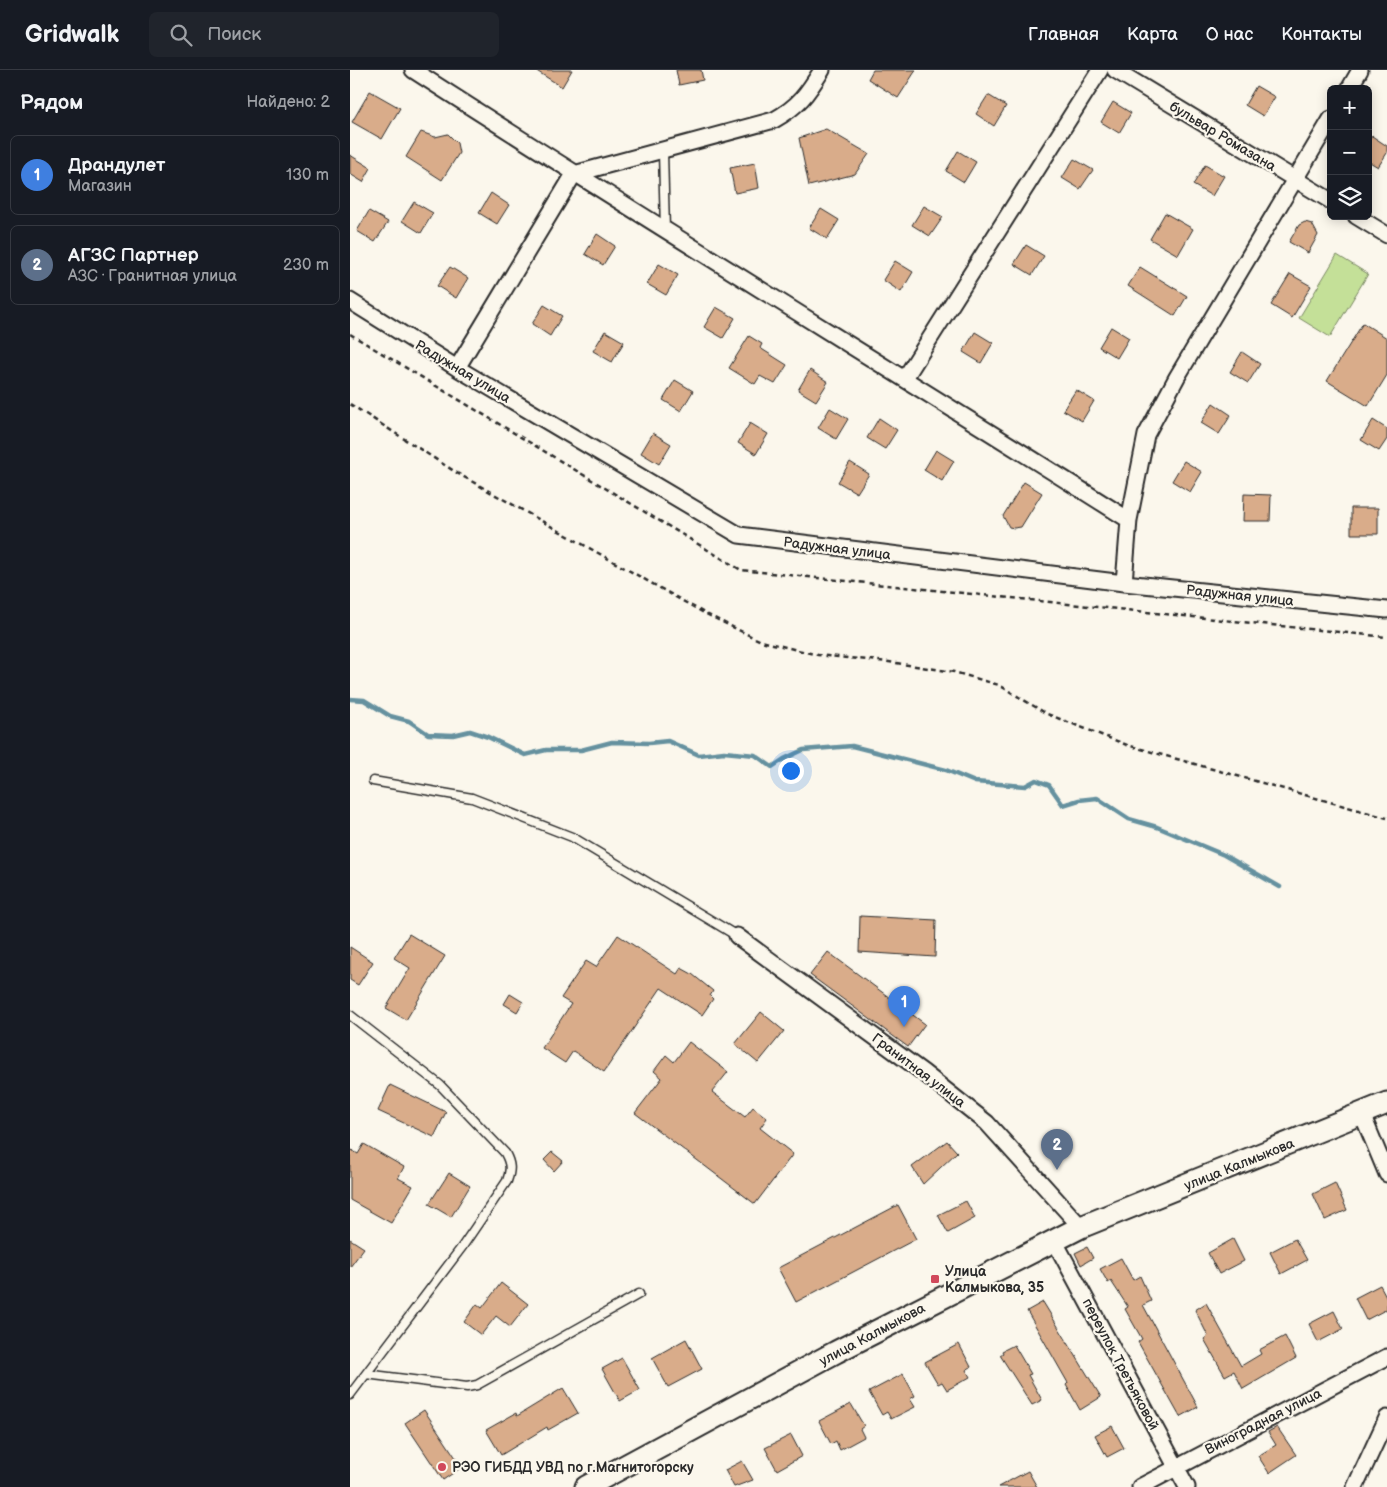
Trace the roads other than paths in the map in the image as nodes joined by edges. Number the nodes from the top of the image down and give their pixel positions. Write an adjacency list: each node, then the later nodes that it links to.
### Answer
1 (413, 70): 9 (street)
2 (822, 70): 8 (street)
3 (1100, 70): 17 (street)
4 (1115, 70): 10 (street, бульвар Ромазана)
5 (1360, 70): 6 (street)
6 (1351, 85)
7 (1327, 125): 10 (street)
8 (663, 151): 9 (street); 13 (lane)
9 (574, 174): 13 (street); 16 (street)
10 (1294, 179): 11 (street, бульвар Ромазана); 18 (street)
11 (1327, 199)
12 (1363, 220): 14 (street)
13 (666, 232): 17 (street)
14 (1387, 235)
15 (350, 301): 16 (street, Радужная улица)
16 (457, 368): 19 (street, Радужная улица)
17 (905, 378): 18 (street)
18 (1129, 520): 19 (street)
19 (1124, 583): 20 (street, Радужная улица)
20 (1387, 610)
21 (373, 781): 22 (lane)
22 (737, 936): 27 (street, Гранитная улица)
23 (350, 1015): 31 (lane)
24 (1387, 1104): 25 (main road, улица Калмыкова)
25 (1362, 1114): 26 (street); 27 (main road, улица Калмыкова)
26 (1387, 1174)
27 (1081, 1227): 28 (main road, улица Калмыкова)
28 (1054, 1240): 34 (street, переулок Третьяковой); 35 (main road, улица Калмыкова)
29 (639, 1294): 31 (lane)
30 (1387, 1357): 34 (street, Виноградная улица)
31 (366, 1374): 32 (lane)
32 (350, 1395)
33 (1387, 1418): 38 (street)
34 (1176, 1466): 36 (street, Виноградная улица); 37 (street, переулок Третьяковой)
35 (586, 1487)
36 (1140, 1487)
37 (1187, 1487)
38 (1355, 1487)

